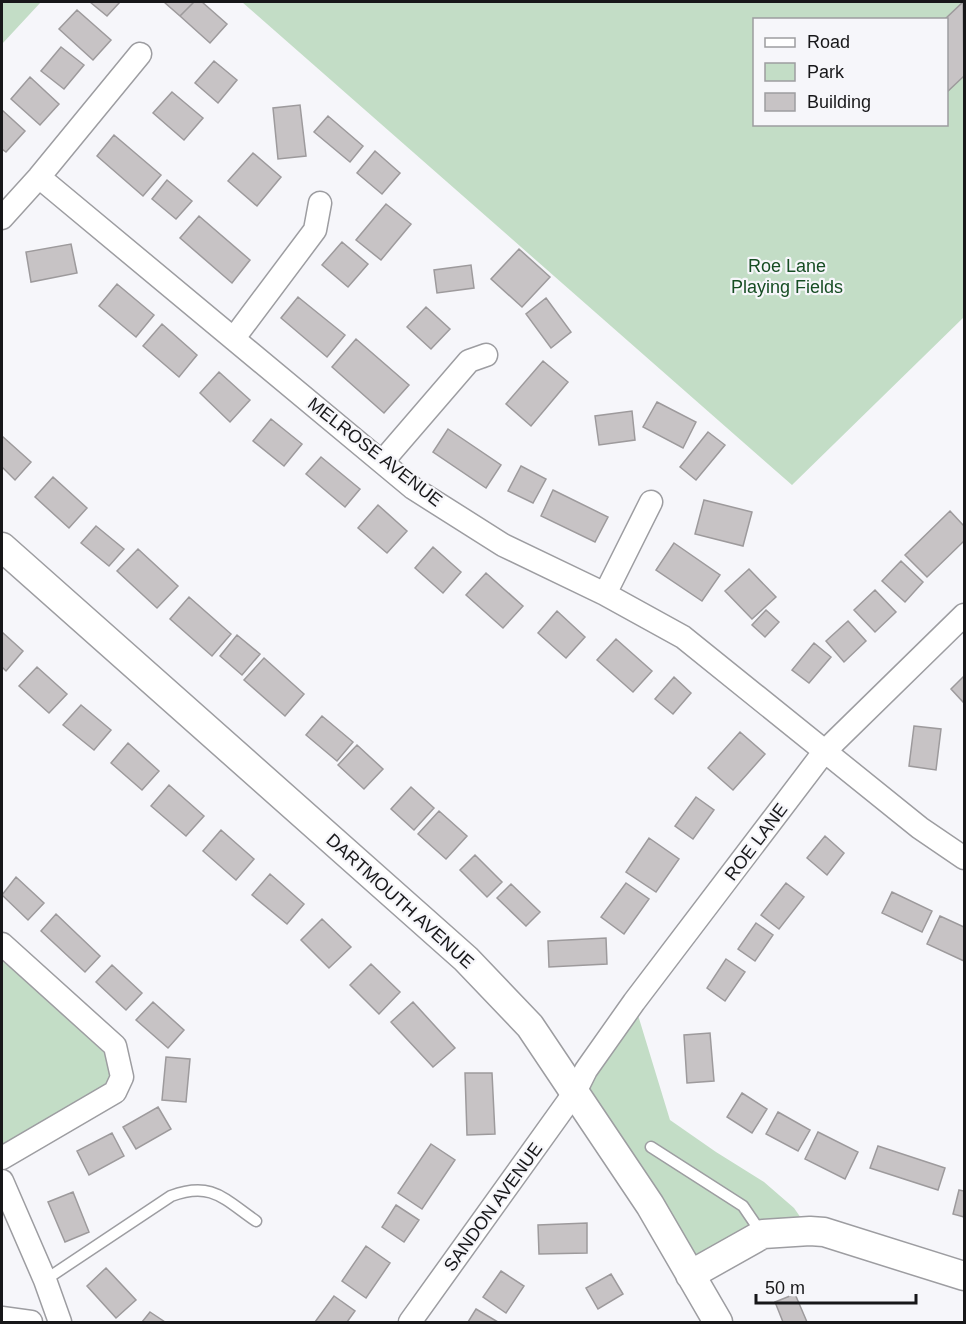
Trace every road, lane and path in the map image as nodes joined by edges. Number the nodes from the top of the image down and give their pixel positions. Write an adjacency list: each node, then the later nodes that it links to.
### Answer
1 (140, 54): 2 (street)
2 (39, 177): 4 (street); 5 (street, MELROSE AVENUE)
3 (320, 204): 5 (street)
4 (2, 218)
5 (234, 338): 7 (street, MELROSE AVENUE)
6 (486, 355): 7 (street)
7 (382, 462): 10 (street, MELROSE AVENUE)
8 (651, 501): 10 (street)
9 (2, 547): 15 (street, DARTMOUTH AVENUE)
10 (605, 594): 12 (street, MELROSE AVENUE)
11 (964, 615): 12 (street, ROE LANE)
12 (824, 752): 13 (street, MELROSE AVENUE); 15 (street, ROE LANE)
13 (964, 858)
14 (2, 944): 17 (street)
15 (576, 1092): 21 (street, DARTMOUTH AVENUE); 27 (street, SANDON AVENUE)
16 (651, 1147): 20 (lane)
17 (2, 1158)
18 (2, 1181): 23 (street)
19 (256, 1221): 23 (lane)
20 (763, 1234): 21 (street); 22 (street)
21 (690, 1275): 28 (street, DARTMOUTH AVENUE)
22 (964, 1276)
23 (45, 1280): 26 (street)
24 (2, 1318): 25 (street)
25 (31, 1323)
26 (60, 1323)
27 (410, 1323)
28 (718, 1323)

